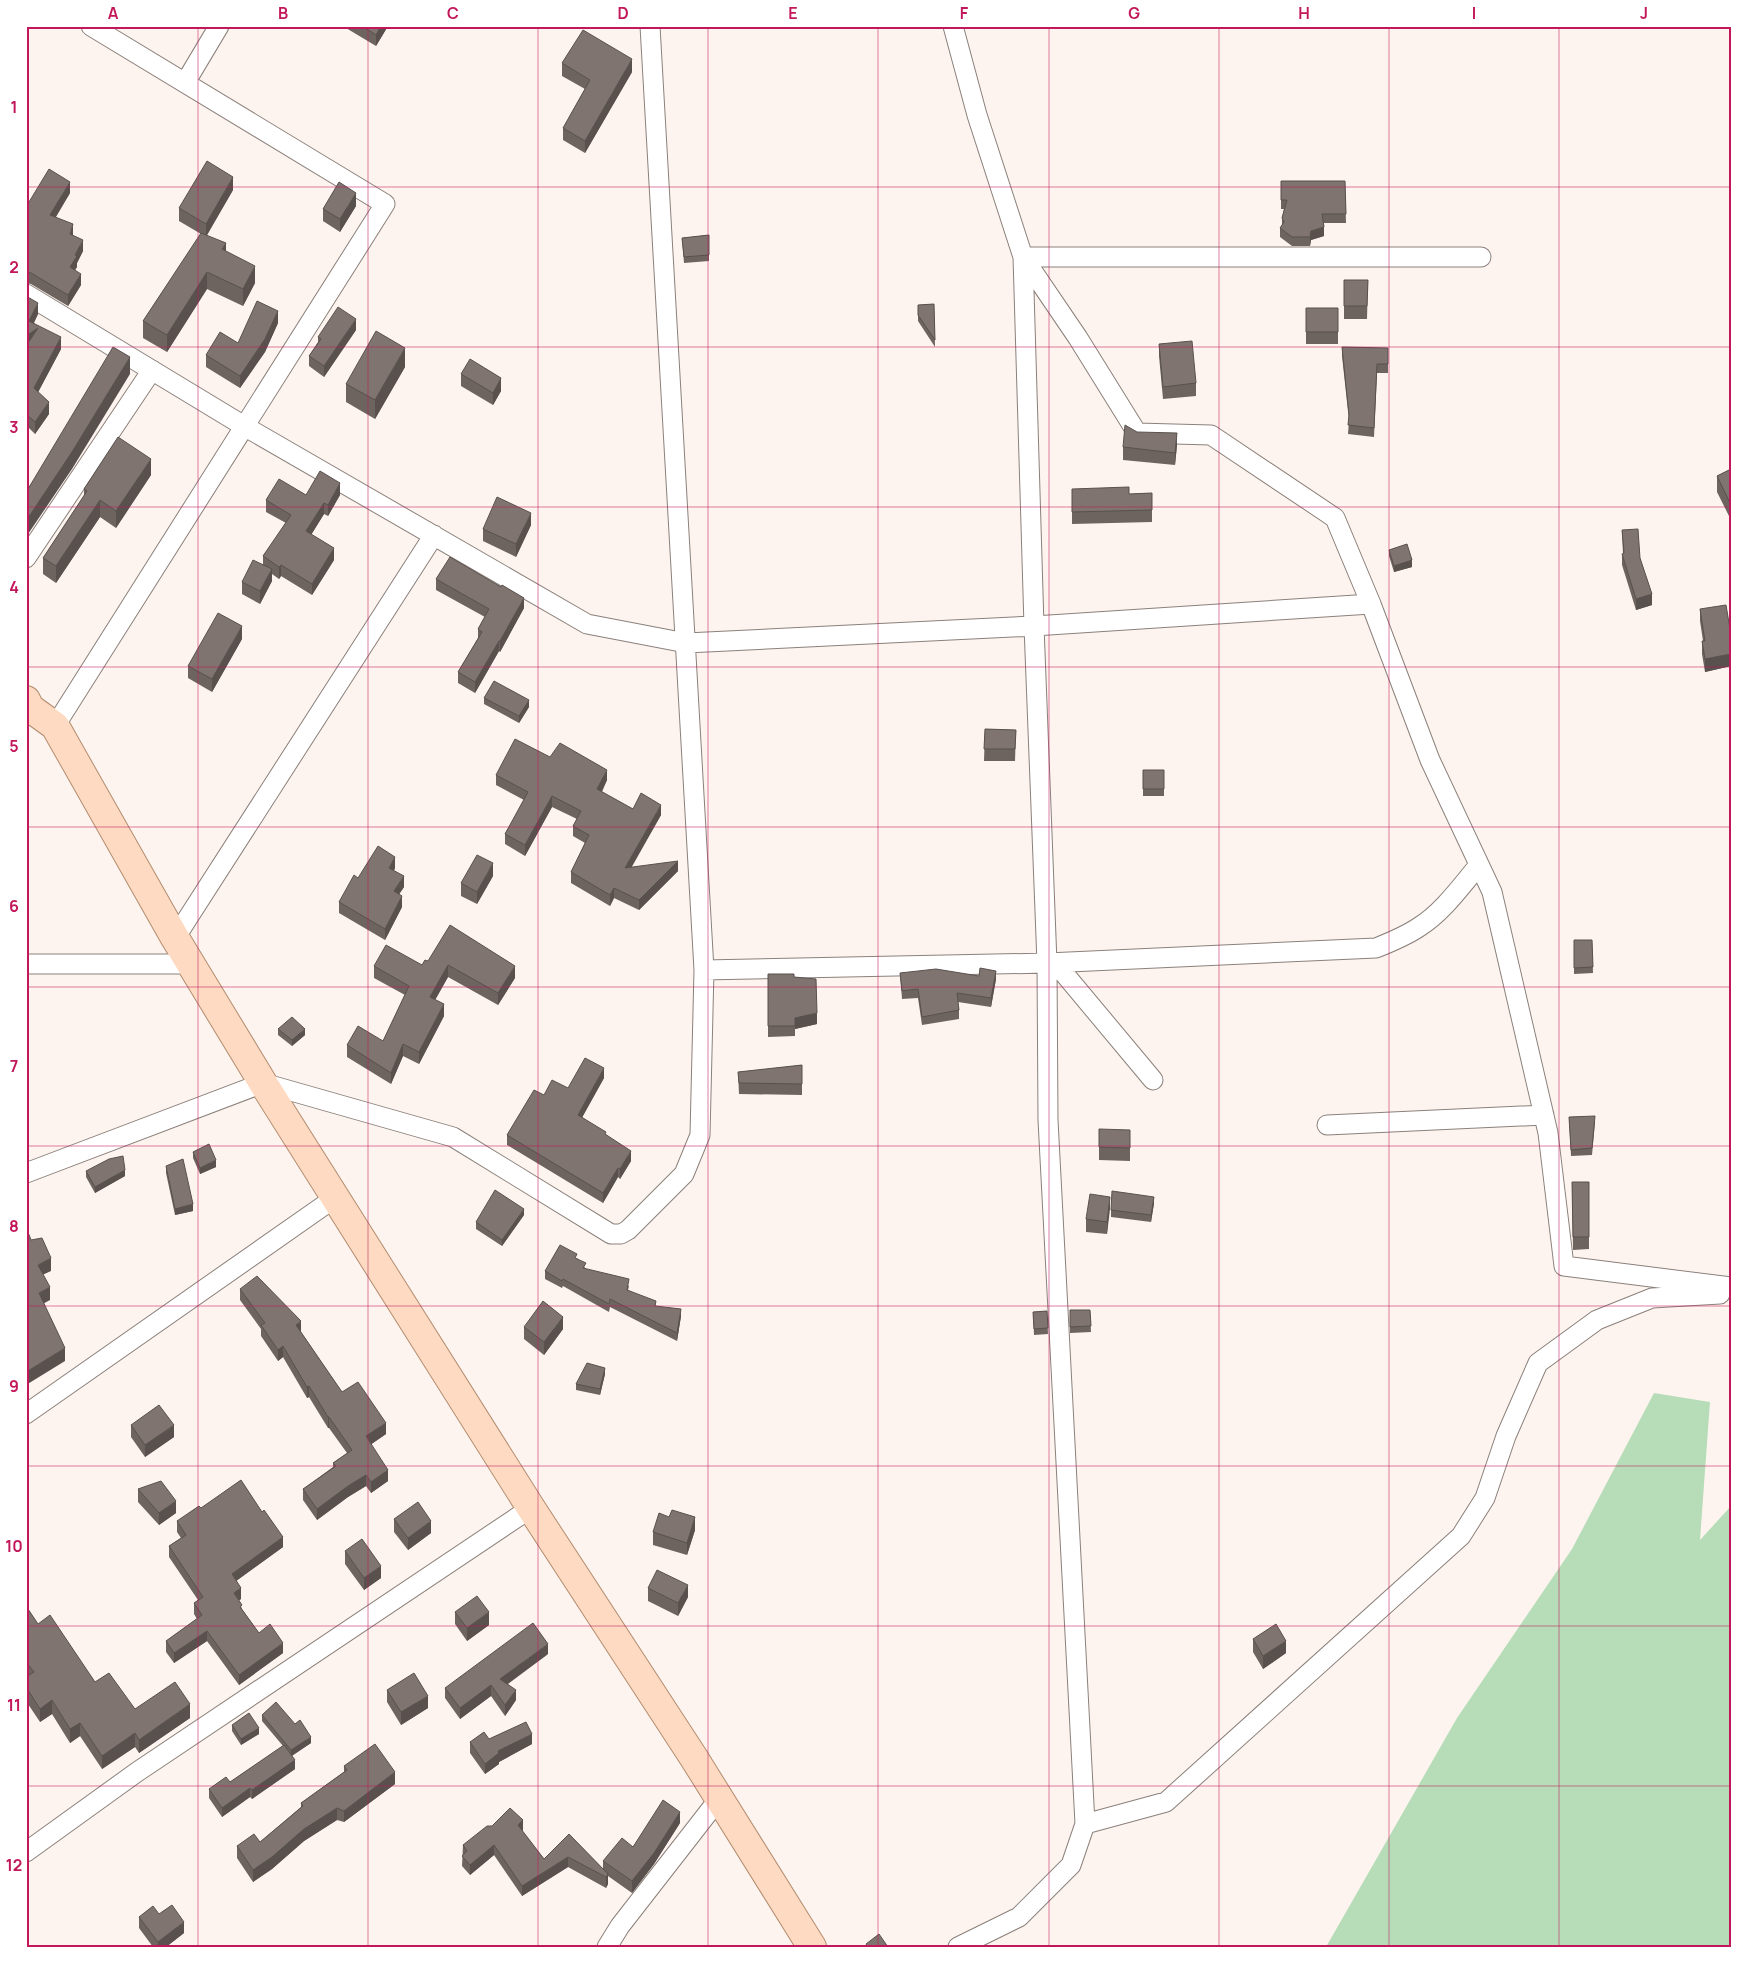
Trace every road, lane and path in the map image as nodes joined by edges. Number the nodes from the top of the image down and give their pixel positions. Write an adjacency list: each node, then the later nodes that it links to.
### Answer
1 (91, 26): 5 (street)
2 (219, 26): 5 (street)
3 (650, 26): 15 (street)
4 (953, 26): 7 (street)
5 (185, 83): 10 (street)
6 (1481, 257): 7 (street)
7 (1023, 258): 13 (street); 14 (street)
8 (26, 294): 9 (street)
9 (152, 370): 10 (street); 12 (street)
10 (244, 426): 11 (street); 17 (street)
11 (434, 535): 15 (street); 19 (street)
12 (26, 558)
13 (1371, 604): 14 (street); 18 (street)
14 (1034, 626): 15 (street); 20 (street)
15 (686, 643): 23 (street)
16 (28, 705): 17 (main road)
17 (55, 726): 19 (main road)
18 (1479, 865): 20 (street); 26 (street)
19 (175, 938): 22 (main road)
20 (1047, 963): 23 (street); 24 (street); 35 (street)
21 (26, 964): 22 (street)
22 (190, 964): 25 (main road)
23 (704, 970): 25 (street)
24 (1153, 1080)
25 (264, 1083): 28 (street); 29 (main road)
26 (1544, 1115): 27 (street); 30 (street)
27 (1327, 1125)
28 (26, 1173)
29 (336, 1197): 32 (street); 33 (main road)
30 (1731, 1286)
31 (1731, 1293): 35 (street)
32 (26, 1414)
33 (531, 1508): 34 (main road); 36 (street)
34 (718, 1800): 37 (street); 38 (main road)
35 (1085, 1824): 39 (street)
36 (26, 1852)
37 (607, 1947)
38 (812, 1947)
39 (958, 1947)

